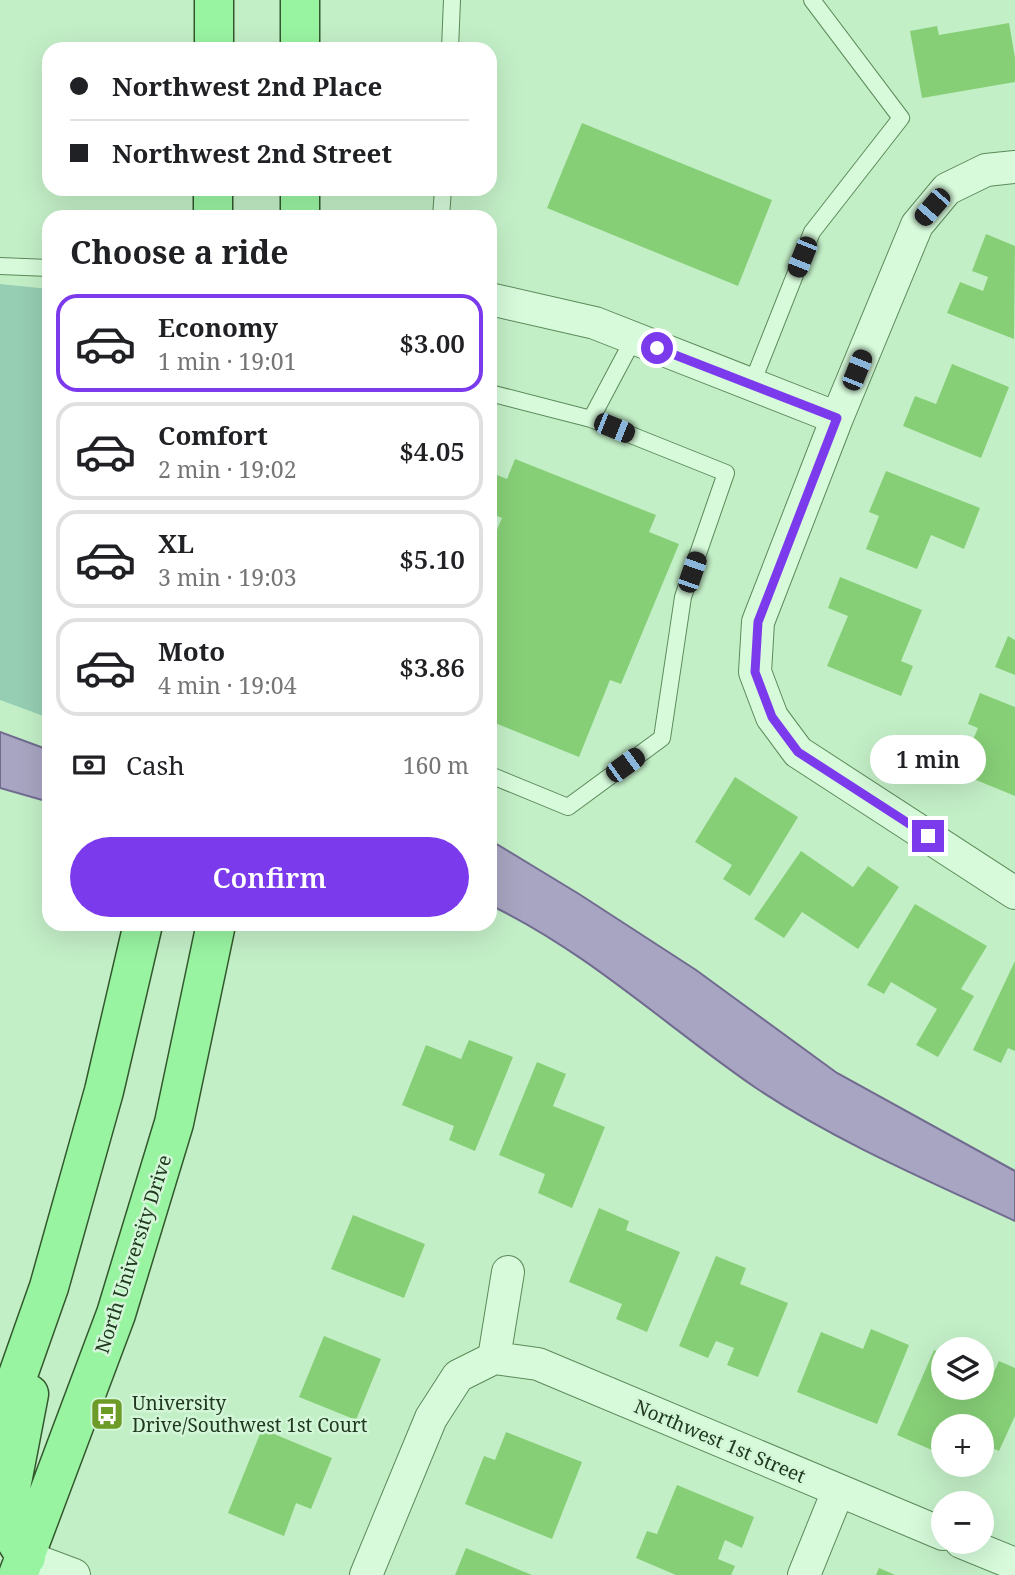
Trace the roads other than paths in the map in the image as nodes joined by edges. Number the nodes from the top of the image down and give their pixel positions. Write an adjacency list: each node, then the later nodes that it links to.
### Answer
1 (215, 0): 5 (main road)
2 (300, 0): 6 (main road)
3 (452, 0): 7 (lane)
4 (812, 0): 13 (lane)
5 (214, 42)
6 (300, 42)
7 (450, 42)
8 (1000, 168): 15 (street)
9 (0, 266): 10 (lane)
10 (42, 268)
11 (497, 301): 12 (street)
12 (634, 338): 13 (street); 16 (lane)
13 (751, 386): 15 (street)
14 (497, 395): 16 (lane)
15 (837, 418): 18 (street)
16 (591, 419): 17 (lane)
17 (497, 778)
18 (1015, 893)
19 (142, 931): 22 (main road)
20 (215, 931): 29 (main road, North University Drive)
21 (508, 1272): 23 (street)
22 (49, 1287): 24 (main road); 29 (main road)
23 (494, 1358): 25 (street, Northwest 1st Street); 31 (street)
24 (0, 1426)
25 (838, 1492): 26 (street, Northwest 1st Street); 32 (street)
26 (931, 1529)
27 (990, 1554): 28 (street)
28 (1015, 1564)
29 (22, 1566): 30 (street)
30 (74, 1575)
31 (366, 1575)
32 (804, 1575)

